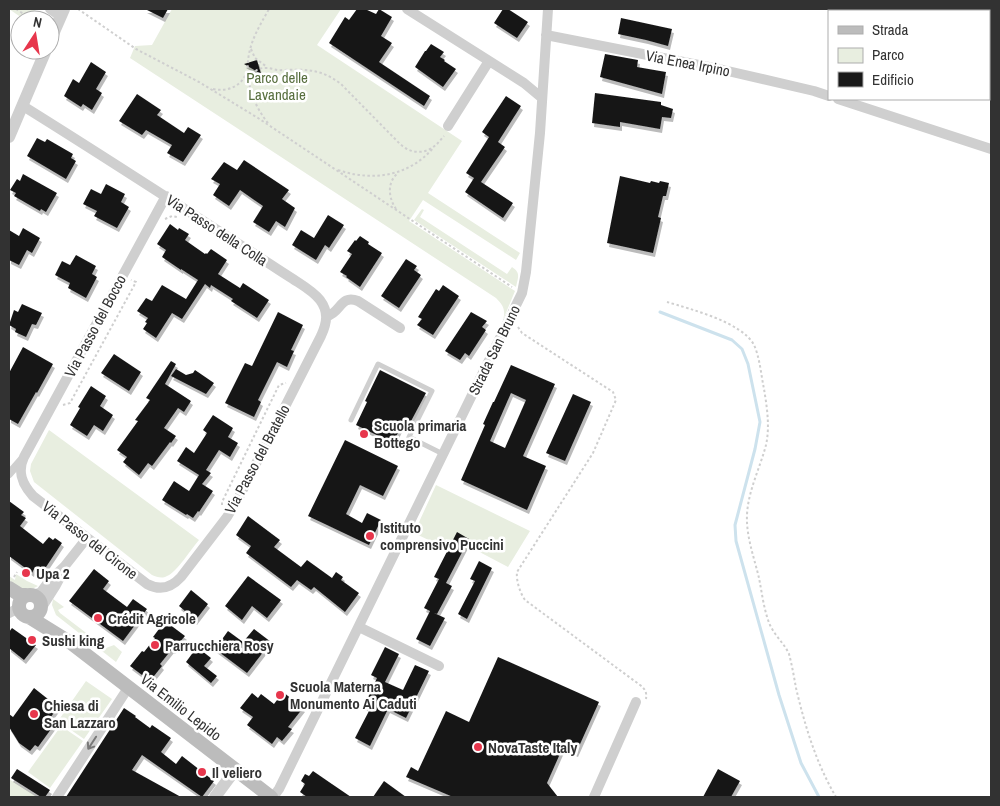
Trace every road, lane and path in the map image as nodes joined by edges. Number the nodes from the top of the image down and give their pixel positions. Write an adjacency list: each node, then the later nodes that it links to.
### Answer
1 (78, 9): 6 (path)
2 (269, 9): 7 (path)
3 (407, 9): 9 (street)
4 (548, 9): 5 (street, Strada San Bruno)
5 (546, 35): 14 (street, Via Enea Irpino); 15 (street, Strada San Bruno)
6 (128, 43)
7 (251, 44): 10 (path); 11 (path)
8 (42, 60): 17 (street)
9 (488, 61): 15 (street); 18 (street)
10 (272, 69): 12 (path); 21 (path)
11 (247, 70): 12 (path); 13 (path)
12 (249, 84): 19 (path)
13 (208, 88)
14 (828, 96)
15 (542, 98): 36 (street, Strada San Bruno)
16 (841, 100): 22 (street)
17 (23, 106): 20 (street); 25 (street, Via Passo della Colla)
18 (448, 126): 21 (path)
19 (273, 128)
20 (9, 137)
21 (437, 144): 24 (path)
22 (991, 149)
23 (334, 168): 24 (path)
24 (400, 171): 26 (path)
25 (166, 196): 31 (street, Via Passo della Colla); 37 (street, Via Passo del Bocco)
26 (398, 211)
27 (180, 218): 28 (path)
28 (163, 220)
29 (129, 279): 34 (path)
30 (667, 302): 57 (path)
31 (326, 316): 32 (street); 44 (street, Via Passo del Bratello)
32 (400, 328)
33 (289, 382): 40 (path)
34 (61, 405)
35 (350, 420): 36 (lane)
36 (444, 454): 47 (street, Strada San Bruno)
37 (24, 457): 38 (street, Via Passo del Bocco); 39 (street, Via Passo del Bocco)
38 (9, 474)
39 (22, 480): 41 (street, Via Passo del Cirone)
40 (223, 510)
41 (87, 538): 44 (street, Via Passo del Cirone); 45 (street)
42 (17, 572): 43 (path)
43 (11, 583): 45 (main road)
44 (166, 588)
45 (34, 599): 46 (main road); 46 (main road); 48 (main road, Via Emilio Lepido)
46 (16, 609): 48 (main road, Via Emilio Lepido)
47 (358, 627): 49 (street); 55 (street, Strada San Bruno)
48 (71, 643): 50 (main road, Via Emilio Lepido)
49 (439, 666)
50 (128, 688): 52 (main road, Via Emilio Lepido); 53 (street, one-way to 53)
51 (636, 702): 56 (street)
52 (235, 770): 54 (street); 55 (main road, Via Emilio Lepido)
53 (58, 797)
54 (215, 797)
55 (272, 797)
56 (594, 797)
57 (836, 797)

